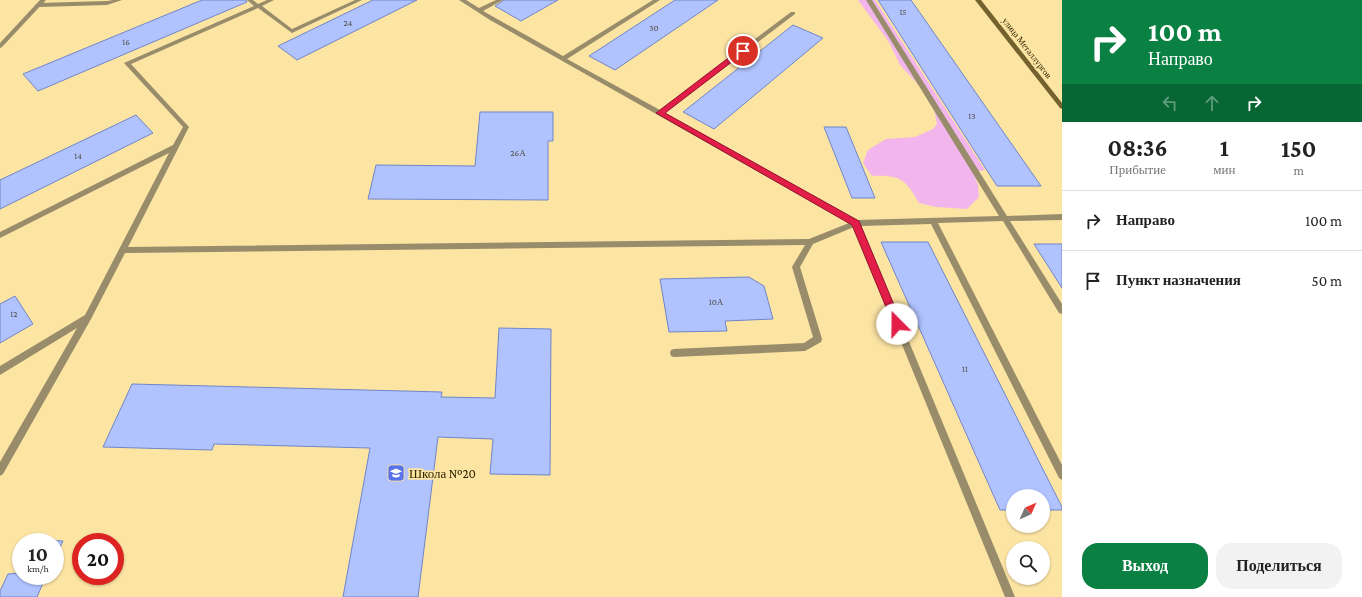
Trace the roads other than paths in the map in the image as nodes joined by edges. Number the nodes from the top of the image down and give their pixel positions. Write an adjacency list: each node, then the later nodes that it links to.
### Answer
1 (43, 0): 11 (street)
2 (119, 0): 11 (street)
3 (250, 0): 12 (street)
4 (271, 0): 12 (street)
5 (358, 0): 12 (street)
6 (462, 0): 13 (street)
7 (500, 0): 13 (street)
8 (657, 0): 16 (street)
9 (869, 0): 21 (street)
10 (978, 0): 17 (main road, улица Металлургов)
11 (38, 5): 15 (street)
12 (258, 6): 19 (street)
13 (478, 11): 16 (street)
14 (793, 13): 18 (street)
15 (0, 46)
16 (563, 59): 18 (street)
17 (1061, 105)
18 (660, 113): 23 (street)
19 (177, 146): 24 (street); 26 (street)
20 (1062, 217): 21 (street)
21 (1005, 219): 22 (street); 27 (street)
22 (933, 221): 23 (street); 32 (street)
23 (856, 223): 25 (street); 33 (street)
24 (0, 235)
25 (810, 242): 26 (street); 29 (street)
26 (123, 250): 28 (street)
27 (1062, 311)
28 (88, 317): 30 (street); 31 (street)
29 (674, 353)
30 (0, 371)
31 (0, 471)
32 (1062, 475)
33 (1010, 597)

